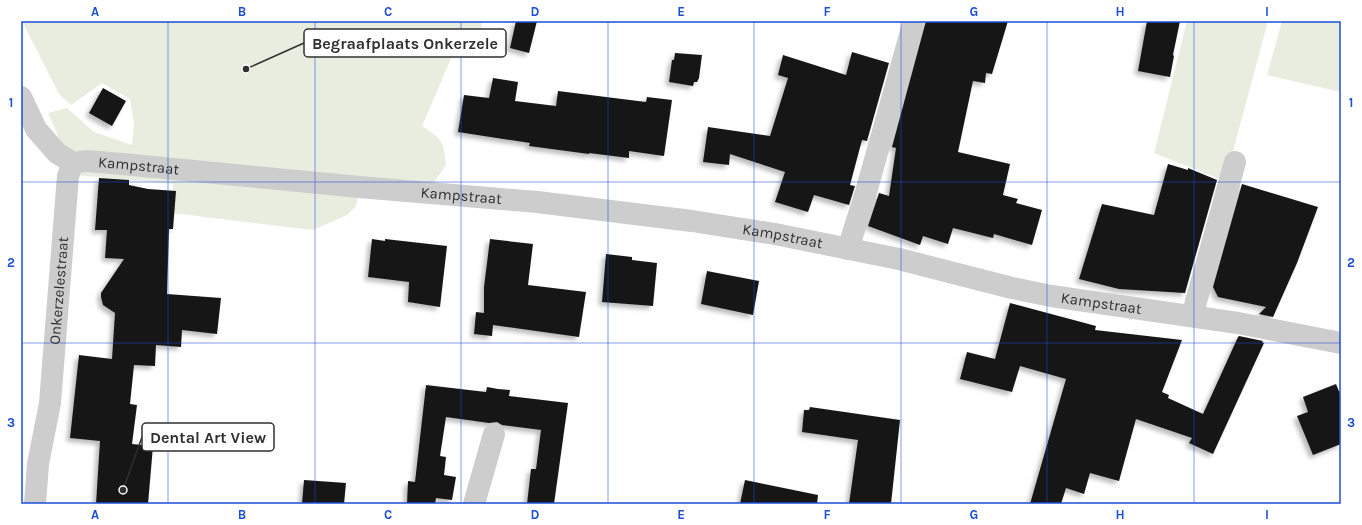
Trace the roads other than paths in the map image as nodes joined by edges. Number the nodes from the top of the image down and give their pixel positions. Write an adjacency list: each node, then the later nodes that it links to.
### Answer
1 (914, 21): 5 (street)
2 (21, 97): 4 (street)
3 (1235, 162): 6 (street)
4 (73, 163): 5 (street, Kampstraat); 9 (street, Onkerzelestraat)
5 (848, 249): 6 (street, Kampstraat)
6 (1192, 316): 7 (street, Kampstraat)
7 (1341, 343)
8 (494, 434): 10 (street)
9 (35, 504)
10 (474, 504)

